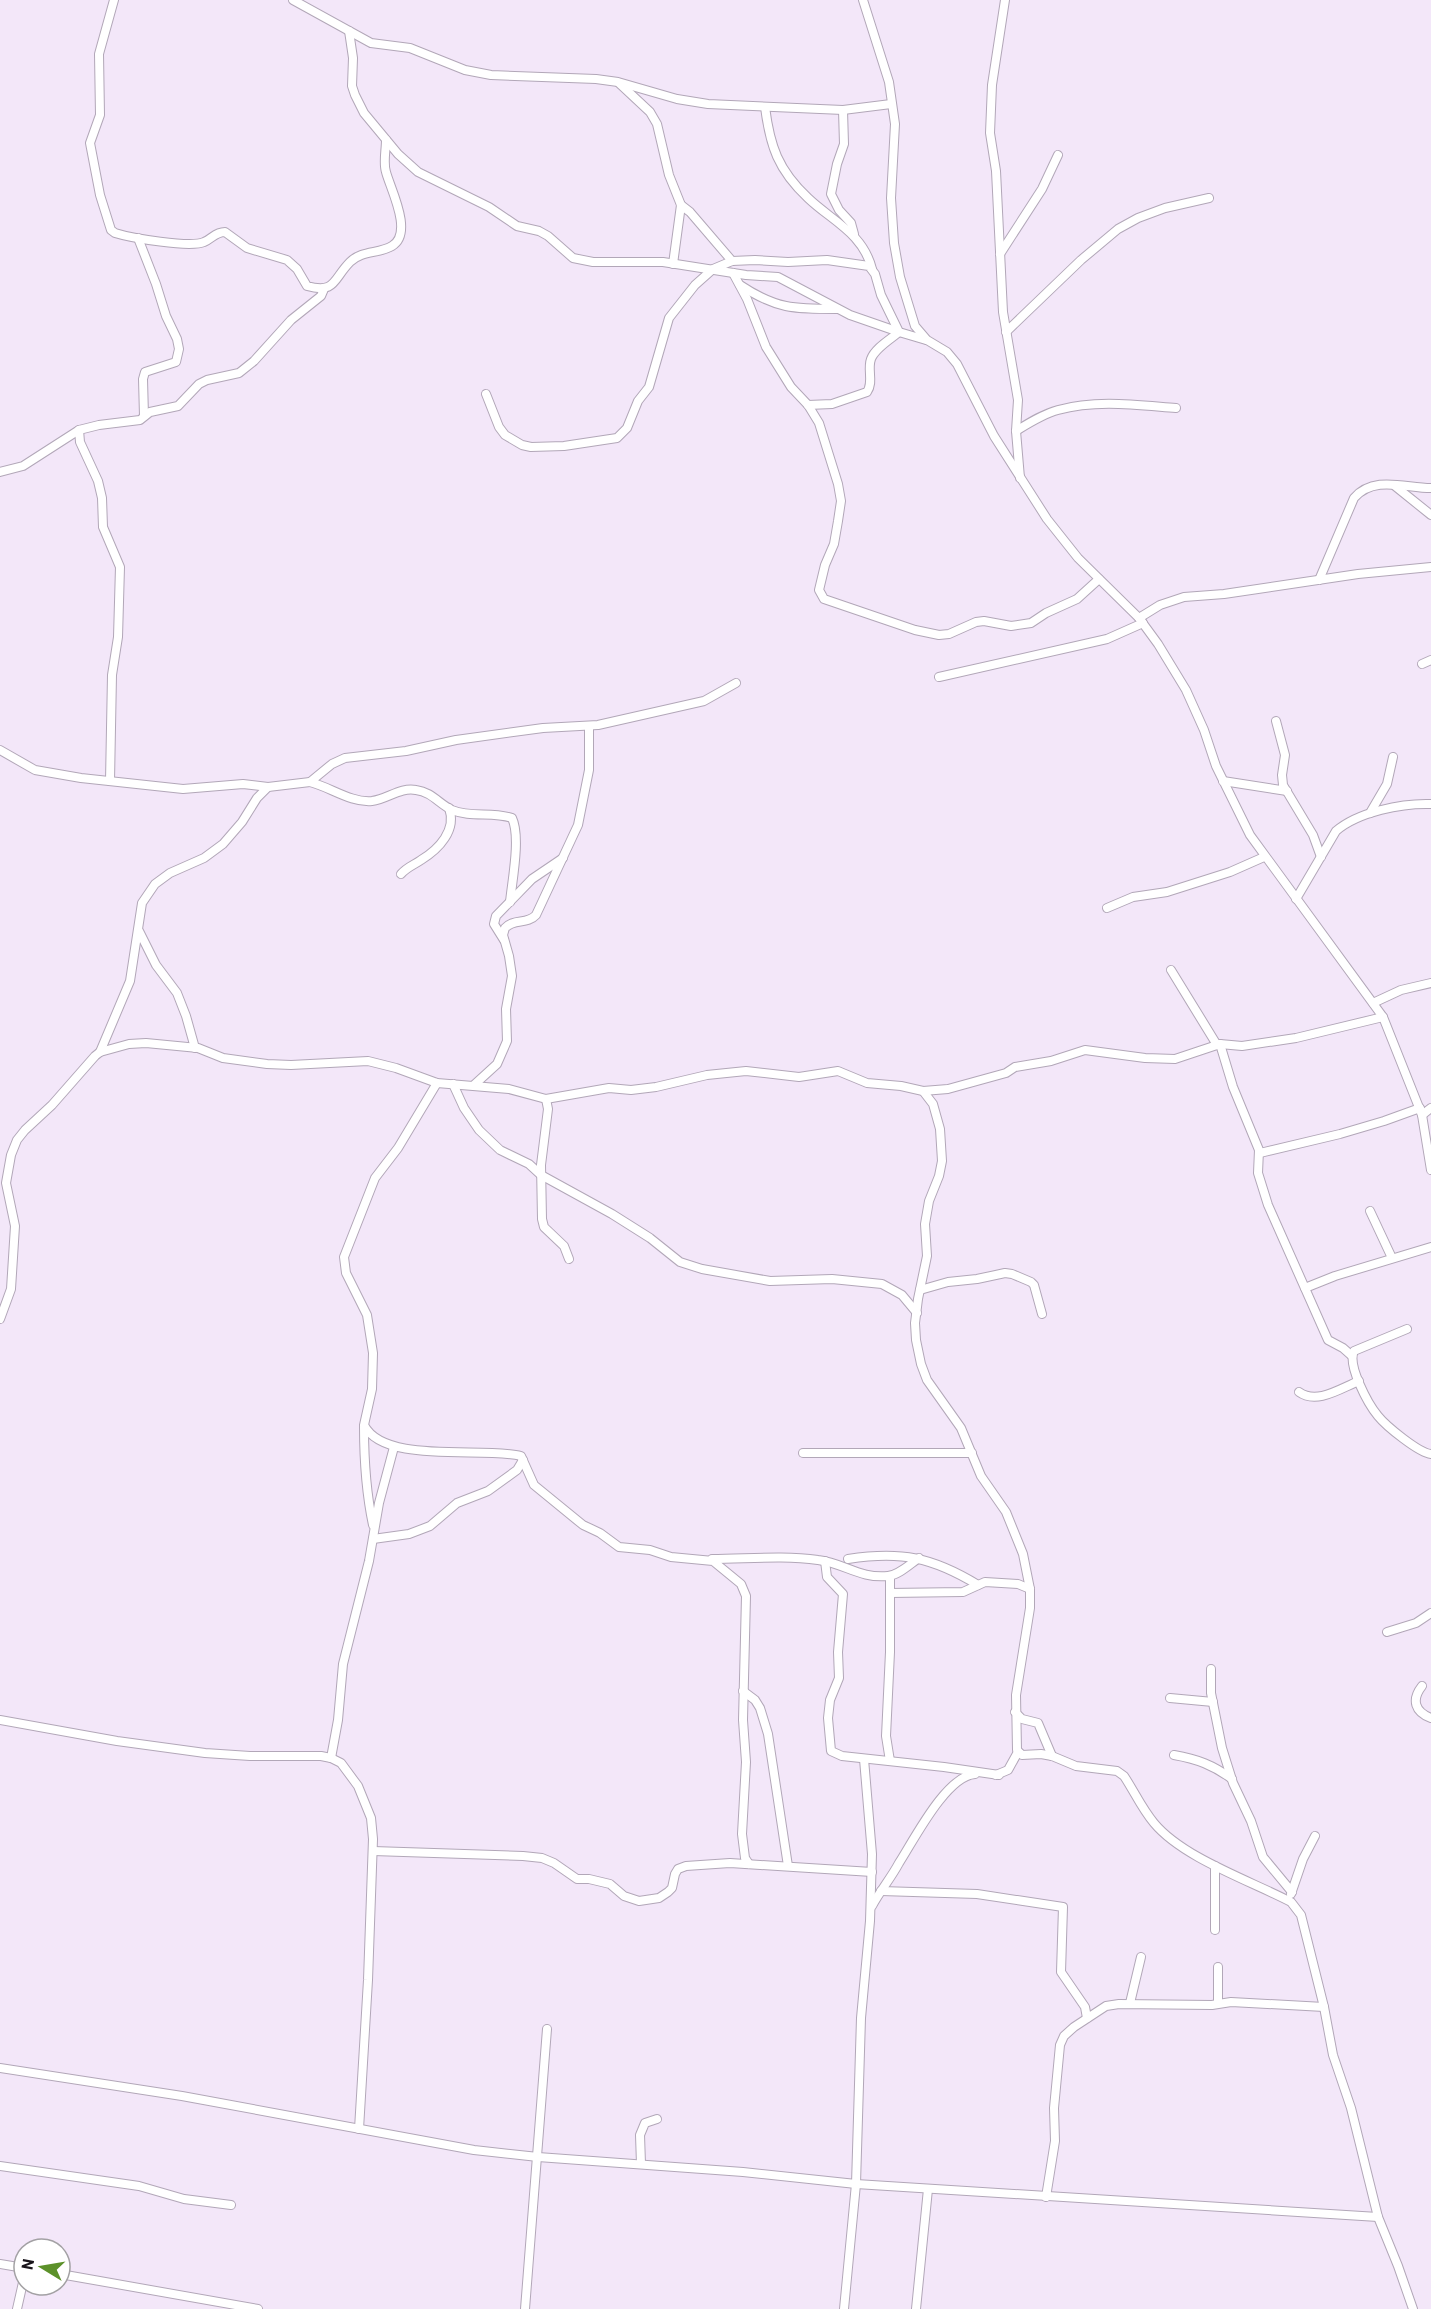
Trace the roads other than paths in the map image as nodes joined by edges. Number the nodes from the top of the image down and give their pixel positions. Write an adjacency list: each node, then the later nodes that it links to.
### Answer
1 (114, 0): 17 (street)
2 (293, 0): 6 (street)
3 (313, 0): 6 (street)
4 (1005, 0): 18 (street)
5 (866, 2): 9 (street)
6 (311, 9): 7 (street)
7 (349, 32): 8 (street); 12 (street)
8 (618, 82): 10 (street); 15 (street)
9 (891, 104): 11 (street); 29 (street)
10 (765, 107): 11 (street); 16 (street)
11 (843, 110): 16 (street)
12 (386, 140): 20 (street); 25 (street)
13 (1059, 154): 18 (street)
14 (1209, 198): 28 (street)
15 (681, 205): 19 (street); 20 (street)
16 (854, 235): 22 (street)
17 (138, 238): 25 (street); 33 (street)
18 (999, 256): 28 (street)
19 (732, 261): 21 (street); 22 (street)
20 (673, 264): 21 (street)
21 (713, 268): 23 (street); 30 (street)
22 (872, 269): 27 (street)
23 (733, 273): 24 (street); 26 (street)
24 (740, 285): 26 (street); 31 (street)
25 (324, 289): 33 (street)
26 (838, 309): 27 (street)
27 (900, 332): 29 (street); 31 (street)
28 (1006, 332): 35 (street)
29 (927, 340): 37 (street)
30 (486, 393)
31 (808, 405): 42 (street)
32 (1176, 408): 35 (street)
33 (144, 416): 34 (street)
34 (79, 430): 36 (street); 53 (street)
35 (1016, 431): 37 (street)
36 (0, 472)
37 (1020, 480): 42 (street)
38 (1394, 485): 39 (street); 40 (street); 43 (street)
39 (1431, 488)
40 (1431, 515)
41 (1431, 567): 43 (street)
42 (1099, 579): 44 (street)
43 (1319, 580): 44 (street)
44 (1141, 621): 47 (street); 54 (street)
45 (1431, 660): 46 (street)
46 (1422, 664)
47 (939, 677)
48 (736, 683): 50 (street)
49 (1276, 721): 57 (street)
50 (589, 726): 55 (street); 61 (street)
51 (0, 750): 53 (street)
52 (1393, 757): 60 (street)
53 (110, 781): 56 (street)
54 (1223, 781): 57 (street); 62 (street)
55 (310, 782): 56 (street); 59 (street)
56 (268, 787): 68 (street)
57 (1287, 792): 63 (street)
58 (1431, 804): 60 (street)
59 (448, 808): 64 (street); 66 (street)
60 (1370, 813): 63 (street)
61 (565, 857): 66 (street); 69 (street)
62 (1264, 857): 65 (street); 67 (street)
63 (1320, 857): 65 (street)
64 (401, 874)
65 (1296, 899): 72 (street)
66 (510, 902): 69 (street)
67 (1107, 908)
68 (139, 930): 75 (street); 76 (street)
69 (506, 943): 79 (street)
70 (1171, 970): 74 (street)
71 (1431, 983): 72 (street)
72 (1373, 1003): 73 (street)
73 (1383, 1017): 74 (street); 83 (street)
74 (1219, 1045): 80 (street); 84 (street)
75 (195, 1048): 76 (street); 77 (street)
76 (100, 1052): 95 (street)
77 (437, 1083): 78 (street); 100 (street)
78 (453, 1084): 79 (street); 86 (street)
79 (474, 1085): 81 (street)
80 (923, 1091): 81 (street); 92 (street)
81 (546, 1099): 86 (street)
82 (1431, 1108): 83 (street)
83 (1421, 1111): 84 (street); 85 (street)
84 (1260, 1153): 91 (street)
85 (1431, 1170)
86 (541, 1175): 90 (street); 93 (street)
87 (1370, 1211): 89 (street)
88 (1431, 1247): 89 (street)
89 (1392, 1258): 91 (street)
90 (569, 1259)
91 (1305, 1288): 97 (street)
92 (920, 1290): 93 (street); 94 (street)
93 (917, 1313): 103 (street)
94 (1042, 1314)
95 (0, 1318)
96 (1407, 1329): 97 (street)
97 (1352, 1356): 98 (street)
98 (1359, 1381): 99 (street); 104 (street)
99 (1299, 1392)
100 (363, 1425): 101 (street); 106 (street)
101 (394, 1447): 105 (street); 106 (street)
102 (804, 1453): 103 (street)
103 (972, 1453): 114 (street)
104 (1431, 1454)
105 (523, 1460): 107 (street); 110 (street)
106 (374, 1530): 107 (street)
107 (373, 1539): 129 (street)
108 (848, 1558): 109 (street)
109 (919, 1558): 112 (street); 113 (street)
110 (707, 1559): 111 (street); 120 (street)
111 (825, 1561): 112 (street); 130 (street)
112 (890, 1576): 115 (street)
113 (978, 1585): 114 (street); 115 (street)
114 (1030, 1589): 123 (street)
115 (890, 1593): 131 (street)
116 (1431, 1612): 117 (street)
117 (1387, 1632)
118 (1211, 1669): 122 (street)
119 (1422, 1686): 124 (street)
120 (743, 1691): 136 (street); 137 (street)
121 (1170, 1698): 122 (street)
122 (1213, 1702): 133 (street)
123 (1014, 1712): 126 (street); 128 (street)
124 (1431, 1718)
125 (0, 1720): 129 (street)
126 (1018, 1752): 128 (street); 132 (street)
127 (1174, 1755): 133 (street)
128 (1053, 1756): 138 (street)
129 (331, 1758): 135 (street)
130 (864, 1759): 131 (street); 139 (street)
131 (890, 1761): 132 (street)
132 (999, 1775): 140 (street)
133 (1232, 1779): 141 (street)
134 (1315, 1836): 141 (street)
135 (373, 1851): 136 (street); 154 (street)
136 (749, 1864): 137 (street)
137 (788, 1866): 139 (street)
138 (1215, 1866): 142 (street); 144 (street)
139 (872, 1872): 143 (street)
140 (881, 1891): 143 (street); 150 (street)
141 (1292, 1892): 142 (street)
142 (1291, 1902): 149 (street)
143 (870, 1910): 158 (street)
144 (1215, 1929)
145 (1141, 1957): 147 (street)
146 (1218, 1967): 148 (street)
147 (1130, 2003): 148 (street); 150 (street)
148 (1218, 2003): 149 (street)
149 (1324, 2007): 162 (street)
150 (1087, 2018): 160 (street)
151 (547, 2030): 155 (street)
152 (0, 2068): 154 (street)
153 (657, 2119): 156 (street)
154 (359, 2129): 155 (street)
155 (538, 2157): 156 (street); 166 (street)
156 (641, 2164): 158 (street)
157 (0, 2166): 161 (street)
158 (856, 2184): 159 (street); 167 (street)
159 (928, 2189): 160 (street); 168 (street)
160 (1046, 2197): 162 (street)
161 (231, 2205)
162 (1378, 2217): 169 (street)
163 (72, 2276): 164 (street)
164 (232, 2307): 165 (street)
165 (258, 2309)
166 (525, 2309)
167 (844, 2309)
168 (916, 2309)
169 (1413, 2309)

